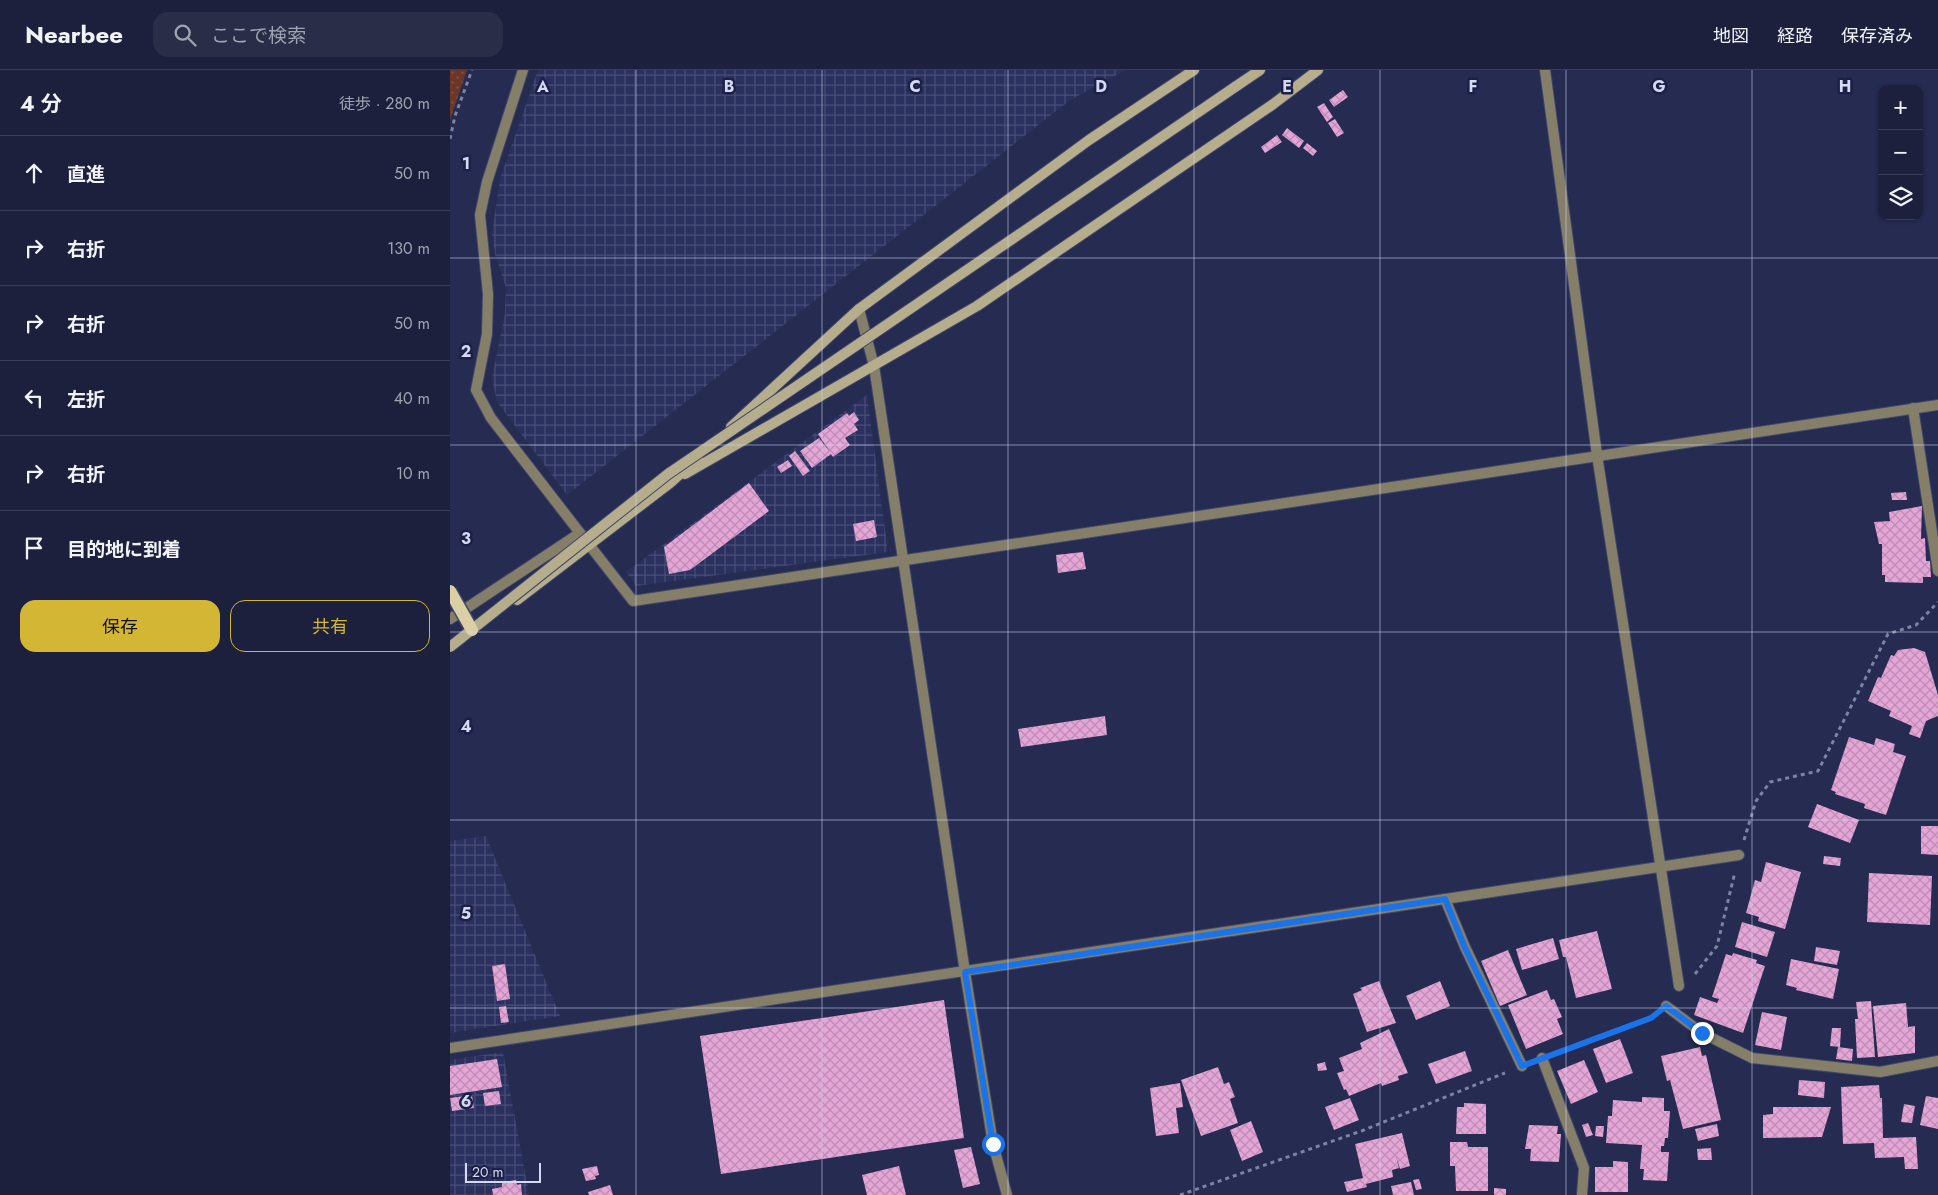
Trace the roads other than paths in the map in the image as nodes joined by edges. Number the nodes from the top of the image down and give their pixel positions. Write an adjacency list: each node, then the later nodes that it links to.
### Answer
1 (523, 70): 13 (street)
2 (1194, 70): 6 (street)
3 (1260, 70): 19 (street, bridge)
4 (1318, 70): 8 (street)
5 (1546, 70): 11 (street)
6 (1179, 74): 7 (street)
7 (859, 309): 8 (street); 12 (street)
8 (874, 366): 12 (street); 15 (street)
9 (1938, 405): 10 (street)
10 (1913, 408): 11 (street); 16 (street)
11 (1597, 455): 15 (street); 23 (street)
12 (670, 483): 14 (street)
13 (580, 533): 14 (street); 18 (street)
14 (589, 545): 15 (street); 21 (street)
15 (904, 559): 25 (street)
16 (1938, 571)
17 (450, 591): 19 (main road, bridge)
18 (450, 619)
19 (472, 630): 20 (street, bridge)
20 (450, 647)
21 (450, 652)
22 (1739, 855): 23 (street)
23 (1660, 865): 24 (street); 26 (street)
24 (1445, 899): 25 (street); 31 (street)
25 (965, 972): 28 (street); 32 (street)
26 (1679, 986)
27 (1666, 1006): 30 (street)
28 (450, 1048)
29 (1542, 1058): 33 (street)
30 (1938, 1061)
31 (1522, 1066)
32 (1007, 1195)
33 (1582, 1195)

